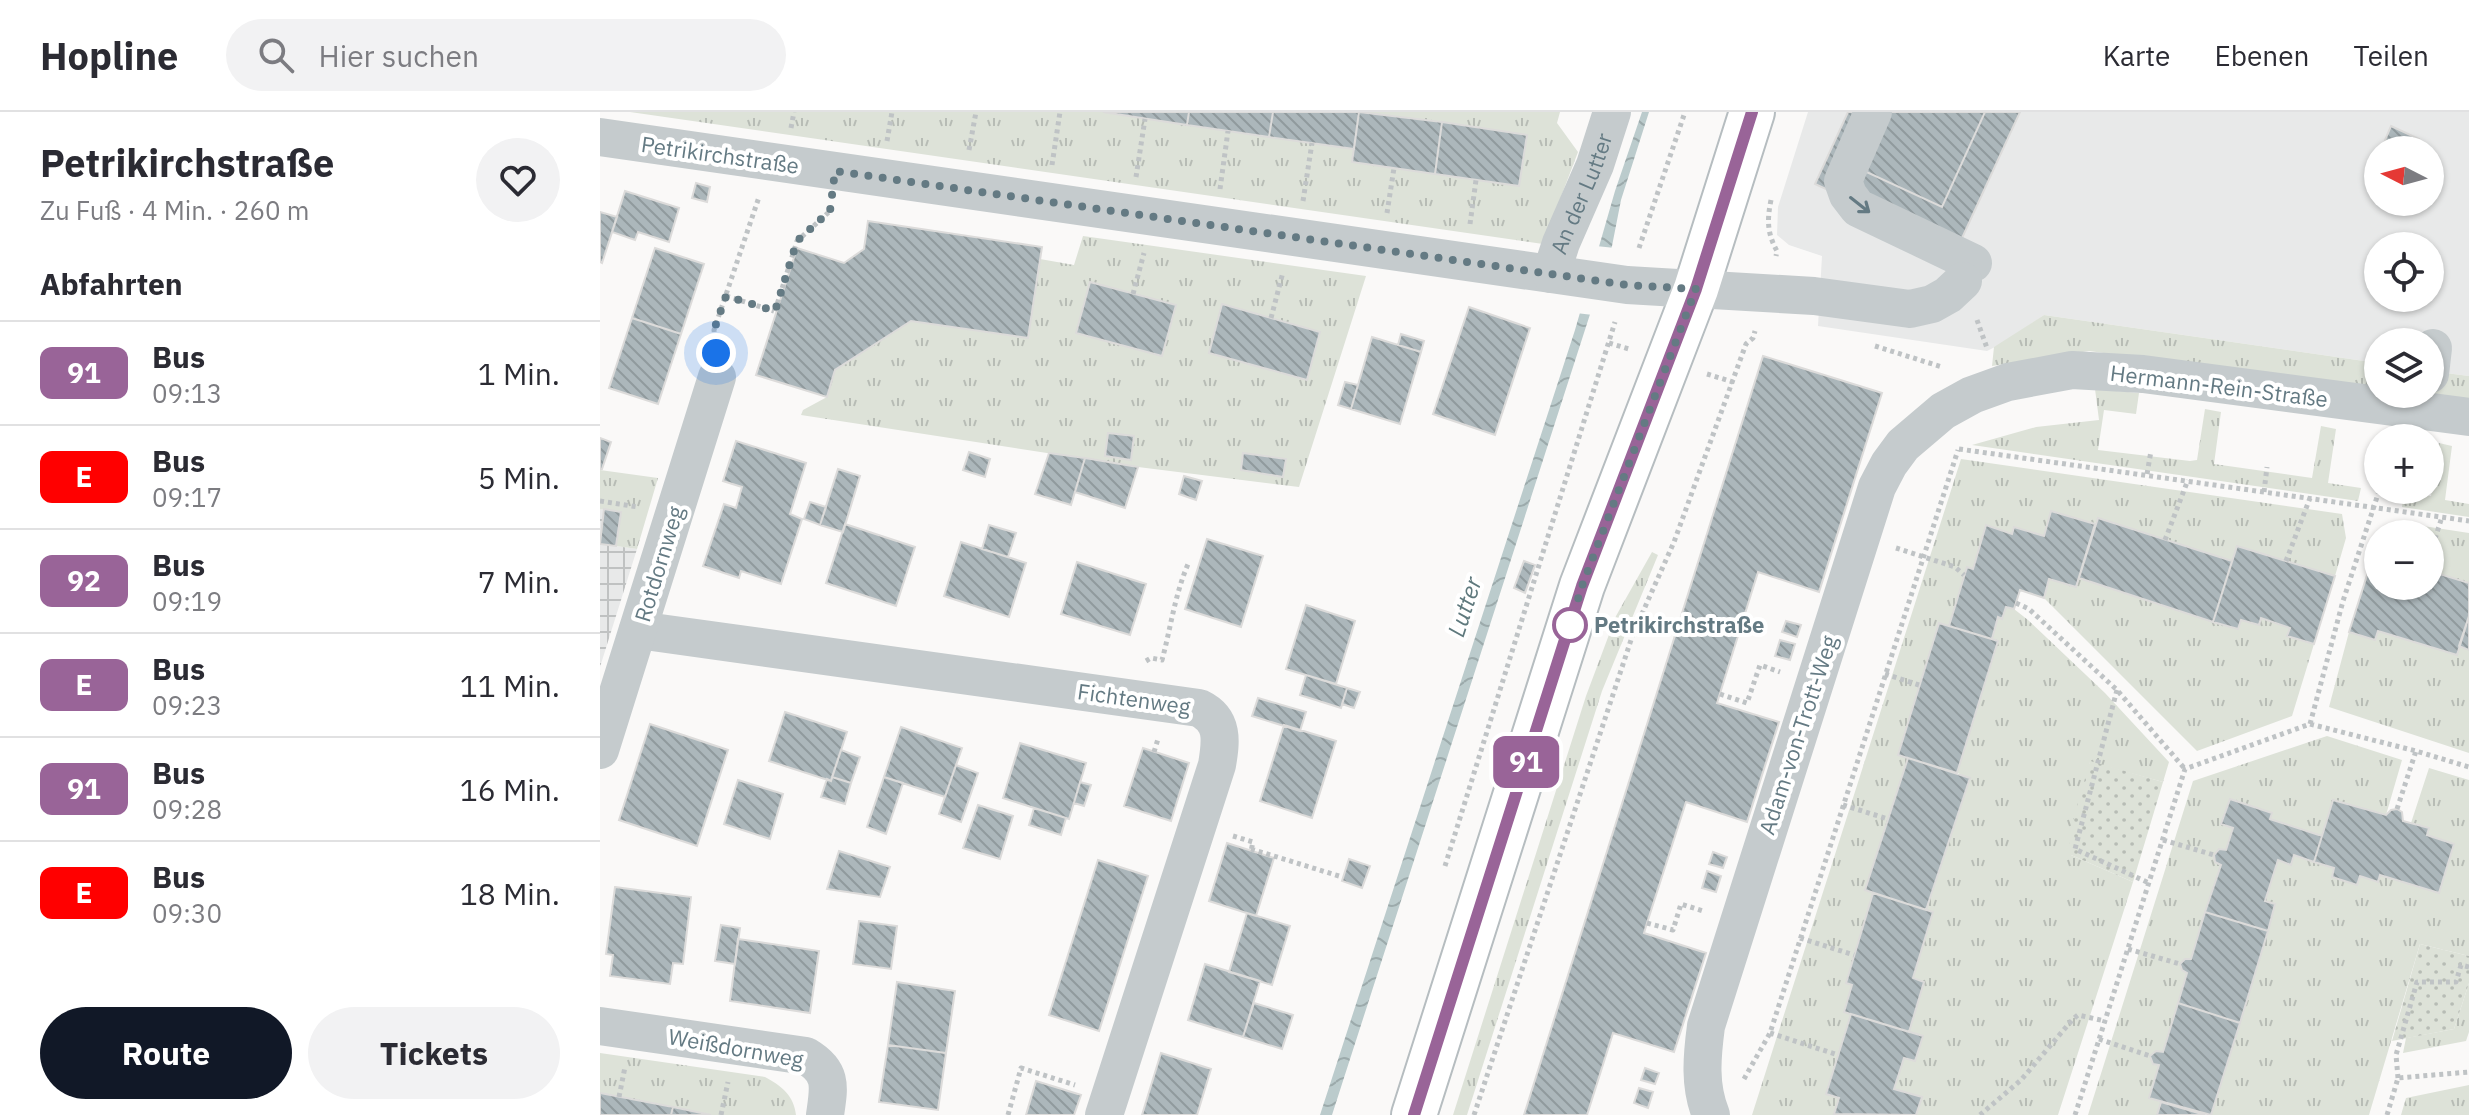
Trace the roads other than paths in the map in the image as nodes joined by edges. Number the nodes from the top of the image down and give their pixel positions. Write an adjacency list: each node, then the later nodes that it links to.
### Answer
1 (1612, 112): 5 (street, An der Lutter)
2 (1752, 112): 6 (main road)
3 (1873, 112): 6 (street, Petrikirchstraße, one-way to 6)
4 (600, 137): 5 (street, Petrikirchstraße)
5 (1558, 275): 6 (street, Petrikirchstraße)
6 (1696, 289): 17 (main road)
7 (717, 377): 12 (street, Rotdornweg)
8 (1972, 395): 9 (street, Hermann-Rein-Straße); 18 (street, Adam-von-Trott-Weg)
9 (2364, 397)
10 (2442, 408): 11 (street, Hermann-Rein-Straße)
11 (2469, 417)
12 (638, 630): 13 (street, Rotdornweg); 15 (street, Fichtenweg)
13 (600, 750)
14 (600, 1026): 16 (street, Weißdornweg)
15 (1107, 1105)
16 (825, 1115)
17 (1414, 1115)
18 (1711, 1115)

